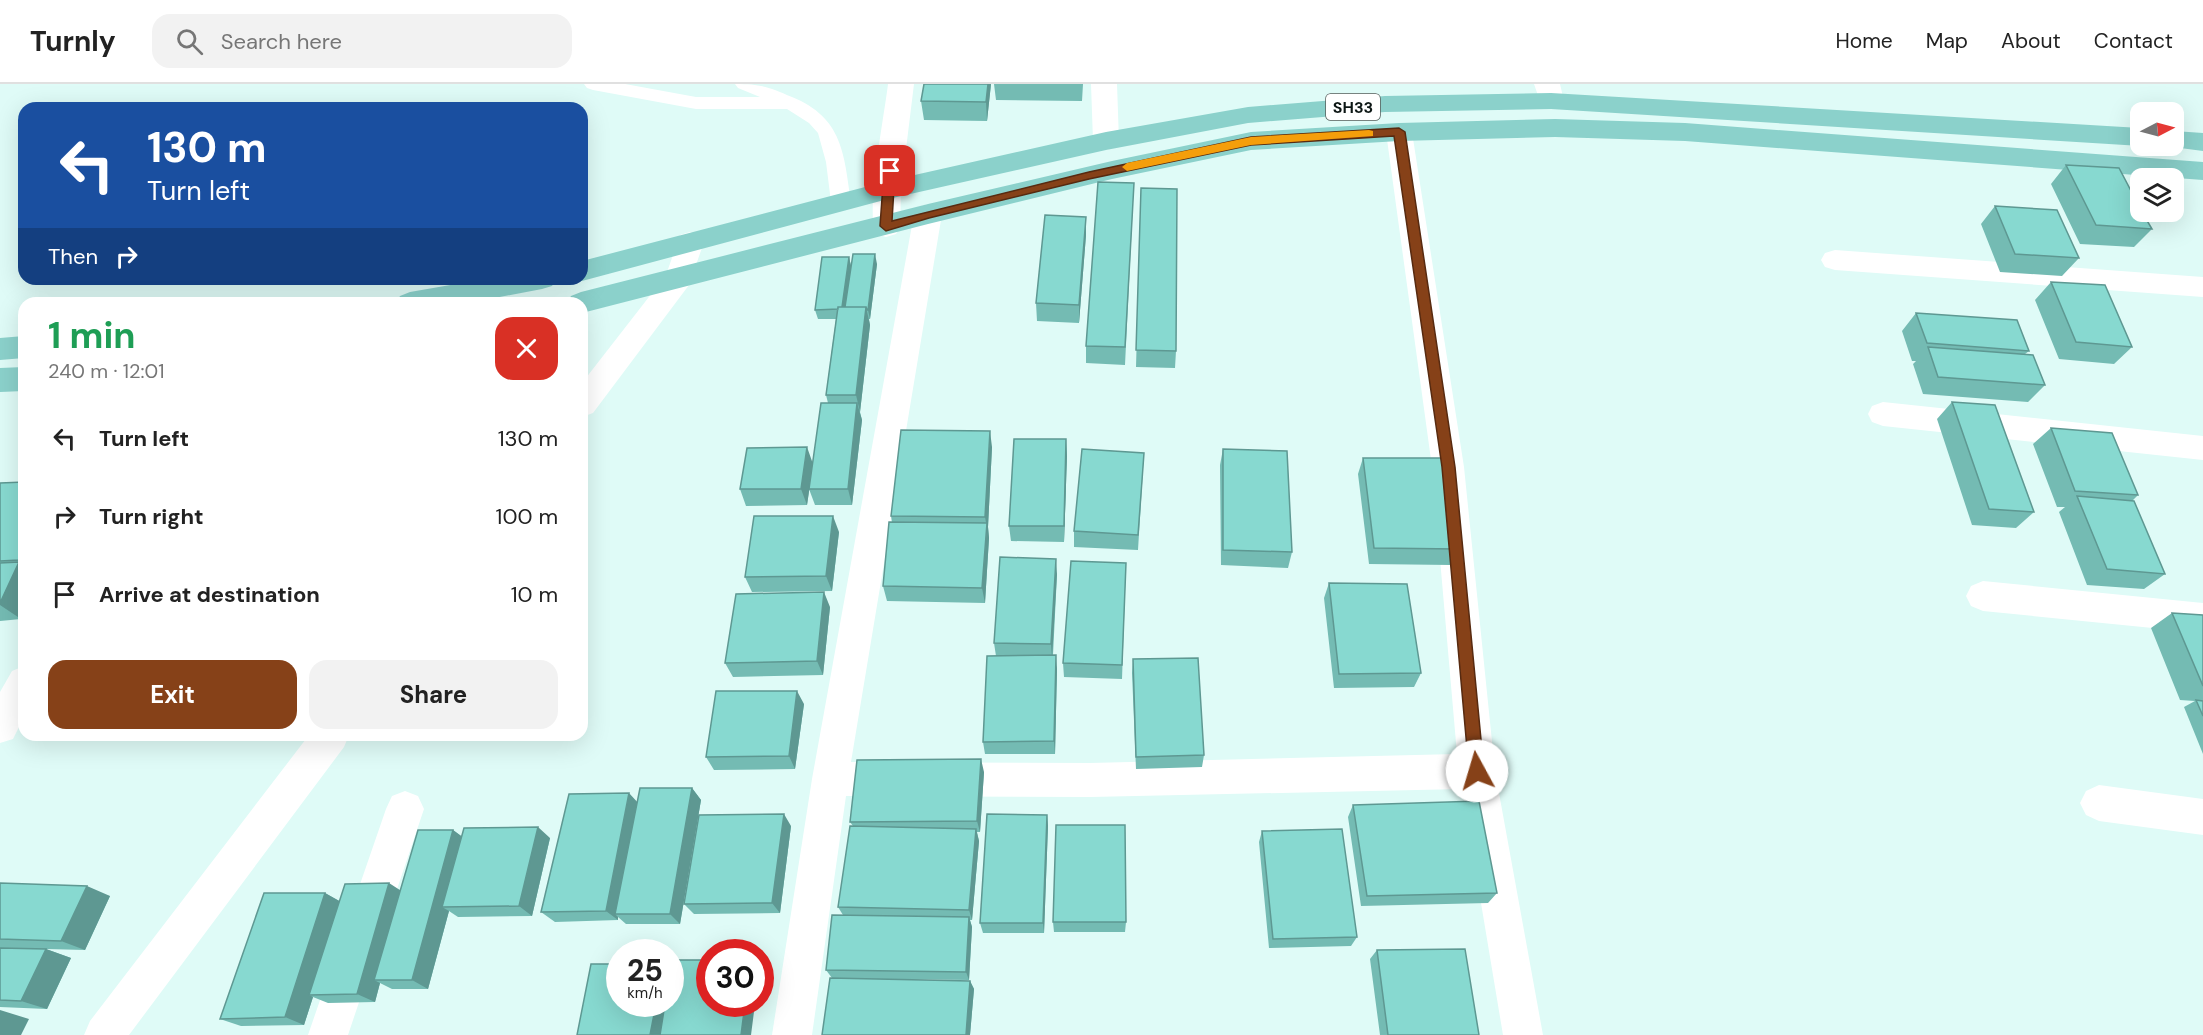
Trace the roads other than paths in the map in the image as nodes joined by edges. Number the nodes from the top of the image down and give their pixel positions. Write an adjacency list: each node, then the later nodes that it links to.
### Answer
1 (592, 84): 6 (lane)
2 (744, 84): 6 (lane)
3 (901, 84): 13 (street)
4 (1104, 84): 9 (street)
5 (1549, 93): 8 (main road, SH33); 9 (main road, SH33)
6 (791, 103): 14 (lane)
7 (1399, 132): 12 (main road, SH33); 15 (main road, SH33); 37 (street)
8 (2130, 136)
9 (1106, 141): 13 (main road, SH33)
10 (2184, 141): 11 (main road)
11 (2203, 142)
12 (2203, 171)
13 (888, 190): 14 (main road, SH33); 16 (street)
14 (841, 202): 17 (main road, SH33)
15 (928, 214): 16 (main road, SH33); 38 (street)
16 (886, 226): 20 (main road, SH33)
17 (690, 242): 19 (main road, SH33); 20 (street)
18 (1835, 260): 22 (street)
19 (588, 269)
20 (679, 278): 24 (main road, SH33); 29 (street)
21 (509, 285): 23 (main road)
22 (2203, 287)
23 (443, 297)
24 (588, 301)
25 (18, 348): 26 (main road)
26 (0, 349)
27 (18, 379): 28 (main road)
28 (0, 380)
29 (588, 397)
30 (1883, 414): 31 (street)
31 (2203, 448)
32 (1983, 596): 33 (street)
33 (2203, 618)
34 (18, 693): 35 (street)
35 (0, 727)
36 (327, 741): 42 (street)
37 (1477, 771): 38 (street); 45 (street)
38 (830, 779): 44 (street)
39 (2099, 802): 41 (street)
40 (405, 809): 43 (street)
41 (2203, 817)
42 (104, 1035)
43 (328, 1035)
44 (792, 1035)
45 (1523, 1035)

